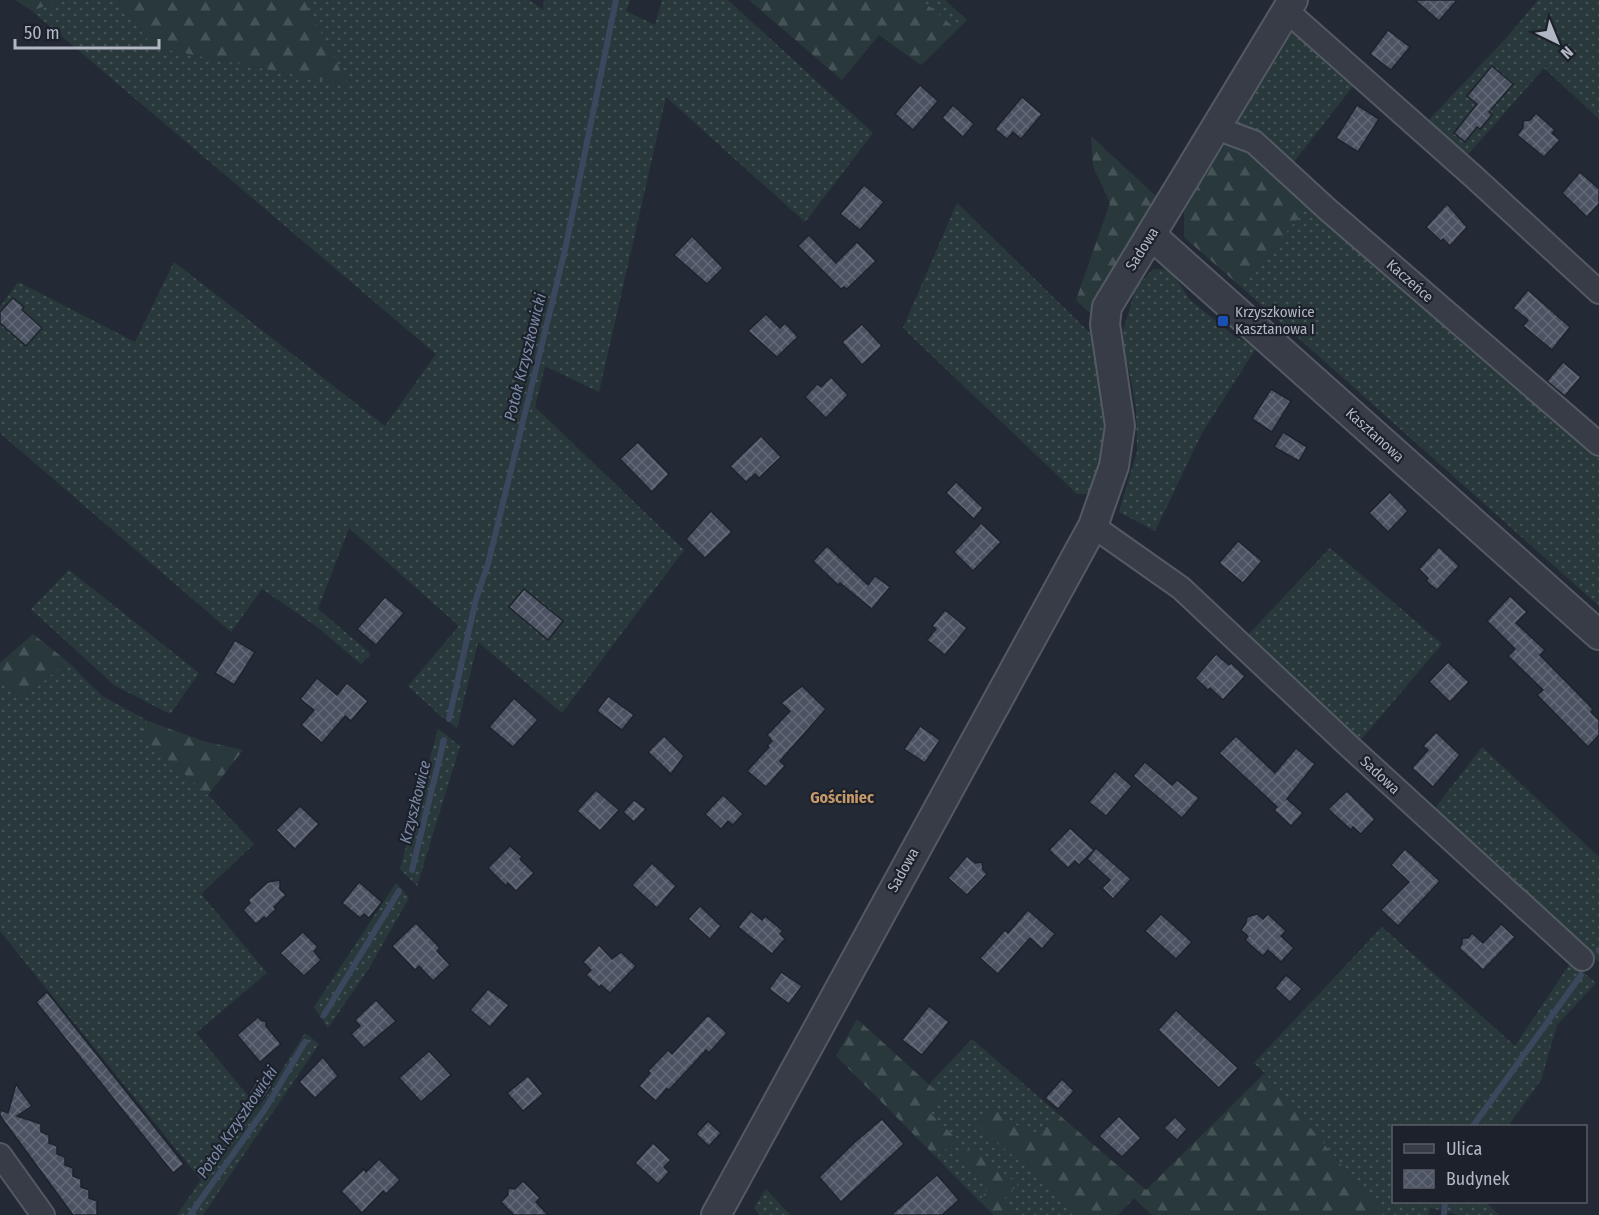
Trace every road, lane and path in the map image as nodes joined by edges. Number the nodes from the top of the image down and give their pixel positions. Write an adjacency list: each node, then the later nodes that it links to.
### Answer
1 (1290, 6): 2 (street, Sadowa); 4 (street)
2 (1216, 128): 3 (street, Sadowa); 5 (street, Kaczeńce)
3 (1151, 235): 6 (street, Sadowa); 7 (street, Kasztanowa)
4 (1599, 292)
5 (1599, 444)
6 (1093, 526): 8 (street, Sadowa); 11 (street, Sadowa)
7 (1599, 635)
8 (1582, 958)
9 (0, 1155): 10 (street)
10 (43, 1215)
11 (716, 1215)

